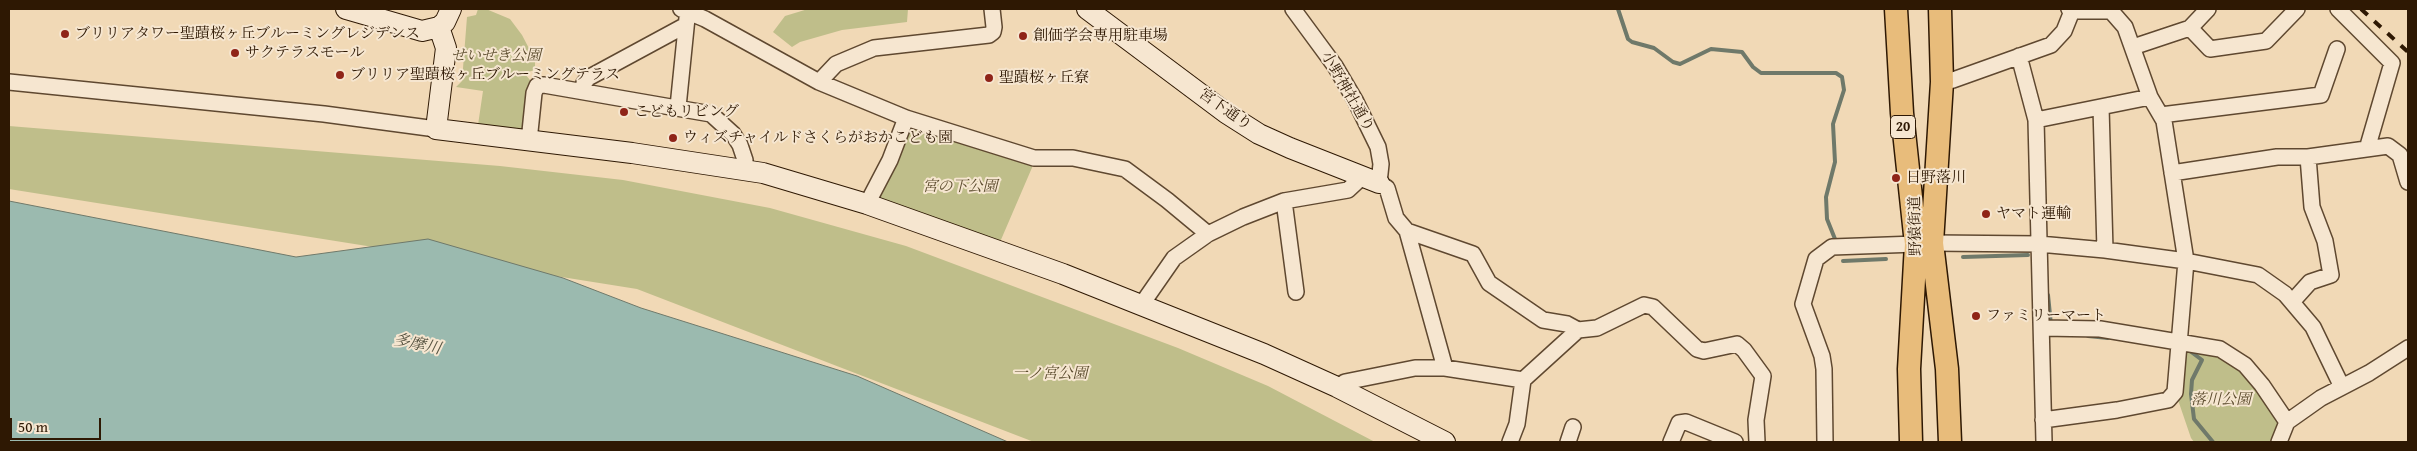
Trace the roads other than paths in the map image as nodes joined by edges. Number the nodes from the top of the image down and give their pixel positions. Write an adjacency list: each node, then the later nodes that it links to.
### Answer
1 (346, 9): 15 (street)
2 (451, 9): 15 (street)
3 (992, 9): 21 (street)
4 (1087, 9): 36 (street, 宮下通り)
5 (1293, 9): 36 (street, 小野神社通り)
6 (1896, 9): 42 (main road, 20)
7 (1911, 9): 42 (main road, 野猿街道 / 20)
8 (1926, 9): 42 (main road, 野猿街道 / 20)
9 (1940, 9): 22 (main road, 20)
10 (2208, 9): 16 (street)
11 (2297, 9): 16 (street)
12 (2338, 9): 32 (street)
13 (2071, 10): 17 (street); 19 (street)
14 (692, 15): 21 (street); 23 (street); 25 (street)
15 (439, 27): 30 (street)
16 (2190, 28): 17 (street)
17 (2133, 47): 24 (street)
18 (2337, 49): 27 (street)
19 (2019, 56): 22 (street); 29 (street)
20 (9, 82): 30 (street)
21 (819, 82): 28 (street)
22 (1942, 82): 42 (main road, 20)
23 (583, 91): 25 (street); 31 (street)
24 (2150, 97): 26 (street); 27 (street)
25 (678, 106): 34 (street)
26 (2101, 107): 29 (street); 44 (street)
27 (2161, 115): 35 (street)
28 (906, 118): 39 (street); 41 (street)
29 (2036, 120): 43 (street)
30 (436, 129): 31 (street)
31 (529, 141): 34 (street)
32 (2367, 149): 33 (street); 37 (street)
33 (2308, 157): 35 (street); 47 (street)
34 (744, 170): 39 (street)
35 (2172, 173): 45 (street)
36 (1370, 180): 38 (street); 40 (street)
37 (2408, 182)
38 (1284, 201): 41 (street); 46 (street)
39 (867, 204): 48 (street)
40 (1407, 231): 50 (street); 53 (street)
41 (1208, 234): 48 (street)
42 (1924, 244): 43 (street); 66 (street); 67 (main road); 68 (main road, 野猿街道 / 20); 69 (main road, 野猿街道 / 20); 70 (main road)
43 (2039, 244): 44 (street); 49 (street)
44 (2106, 250): 45 (street)
45 (2186, 261): 47 (street); 51 (street)
46 (1296, 292)
47 (2292, 302): 56 (street)
48 (1142, 304): 55 (street)
49 (2044, 328): 51 (street); 57 (street)
50 (1578, 330): 54 (street); 65 (street)
51 (2181, 341): 57 (street); 58 (street)
52 (2408, 348): 56 (street)
53 (1445, 368): 54 (street); 55 (street)
54 (1523, 380): 61 (street)
55 (1337, 387): 60 (street)
56 (2342, 387): 58 (street)
57 (2043, 420): 71 (street)
58 (2287, 422): 72 (street)
59 (1573, 427): 62 (street)
60 (1445, 442)
61 (1510, 442)
62 (1568, 442)
63 (1671, 442): 64 (street)
64 (1735, 442)
65 (1757, 442)
66 (1826, 442)
67 (1911, 442)
68 (1923, 442)
69 (1938, 442)
70 (1950, 442)
71 (2044, 442)
72 (2279, 442)

